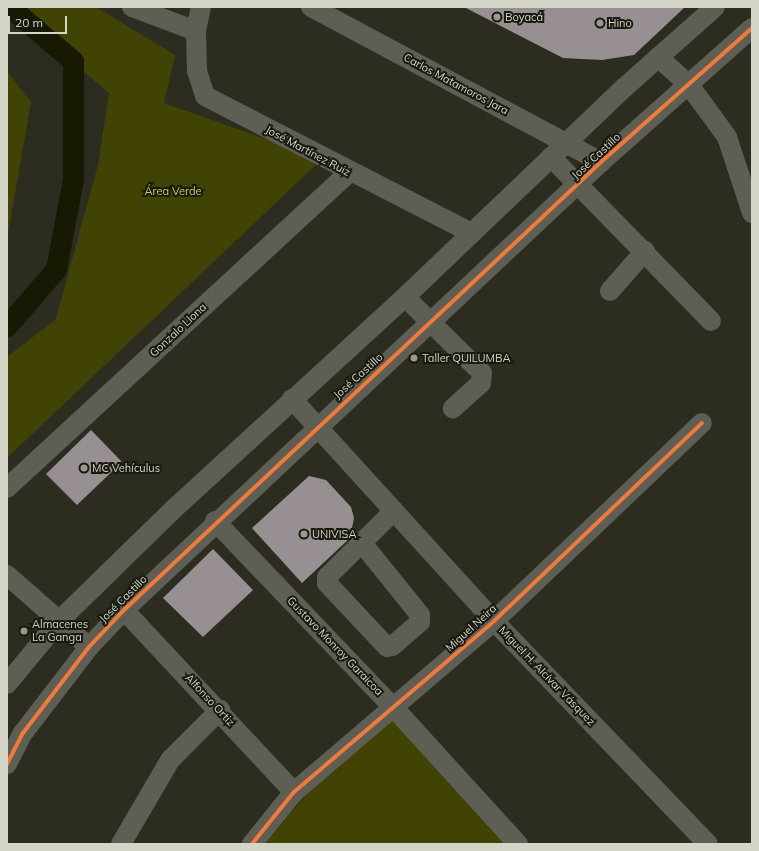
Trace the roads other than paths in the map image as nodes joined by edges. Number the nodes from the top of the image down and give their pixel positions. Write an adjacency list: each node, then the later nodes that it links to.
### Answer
1 (132, 7): 6 (street)
2 (201, 7): 6 (street)
3 (311, 7): 9 (street, Carlos Matamoros Jara)
4 (715, 7): 7 (street)
5 (752, 28): 8 (street, José Castillo)
6 (196, 31): 12 (street, José Martínez Ruiz)
7 (658, 57): 8 (street); 9 (street)
8 (689, 85): 11 (street, José Castillo); 14 (street)
9 (565, 142): 10 (street); 11 (street, Carlos Matamoros Jara)
10 (550, 157): 13 (street); 15 (street)
11 (601, 162): 13 (street, José Castillo)
12 (348, 173): 15 (street, José Martínez Ruiz); 25 (street, Gonzalo Llona)
13 (580, 183): 16 (street); 20 (street, José Castillo)
14 (752, 213)
15 (472, 233): 18 (street)
16 (645, 251): 17 (street); 19 (street)
17 (610, 291)
18 (405, 297): 20 (street); 21 (street)
19 (711, 321)
20 (430, 322): 22 (street); 24 (street, José Castillo)
21 (292, 399): 24 (street, Miguel H. Alcívar Vásquez); 31 (street)
22 (453, 408)
23 (702, 423): 32 (street, Miguel Neira)
24 (316, 426): 26 (street, Miguel H. Alcívar Vásquez); 27 (street, José Castillo)
25 (7, 488)
26 (394, 511): 28 (street); 32 (street, Miguel H. Alcívar Vásquez)
27 (215, 521): 30 (street, José Castillo); 35 (street, Gustavo Monroy Garaicoa)
28 (362, 543): 28 (street)
29 (7, 575): 31 (street)
30 (124, 610): 33 (street, José Castillo); 36 (street, Alfonso Ortiz)
31 (60, 620): 33 (street); 34 (street)
32 (494, 621): 35 (street, Miguel Neira); 42 (street, Miguel H. Alcívar Vásquez)
33 (89, 647): 37 (street, José Castillo)
34 (7, 684)
35 (393, 708): 38 (street, Miguel Neira); 41 (street, Gustavo Monroy Garaicoa)
36 (220, 710): 38 (street, Alfonso Ortiz); 39 (street)
37 (7, 764)
38 (294, 792): 40 (street, Miguel Neira)
39 (121, 844)
40 (252, 844)
41 (518, 844)
42 (708, 844)

